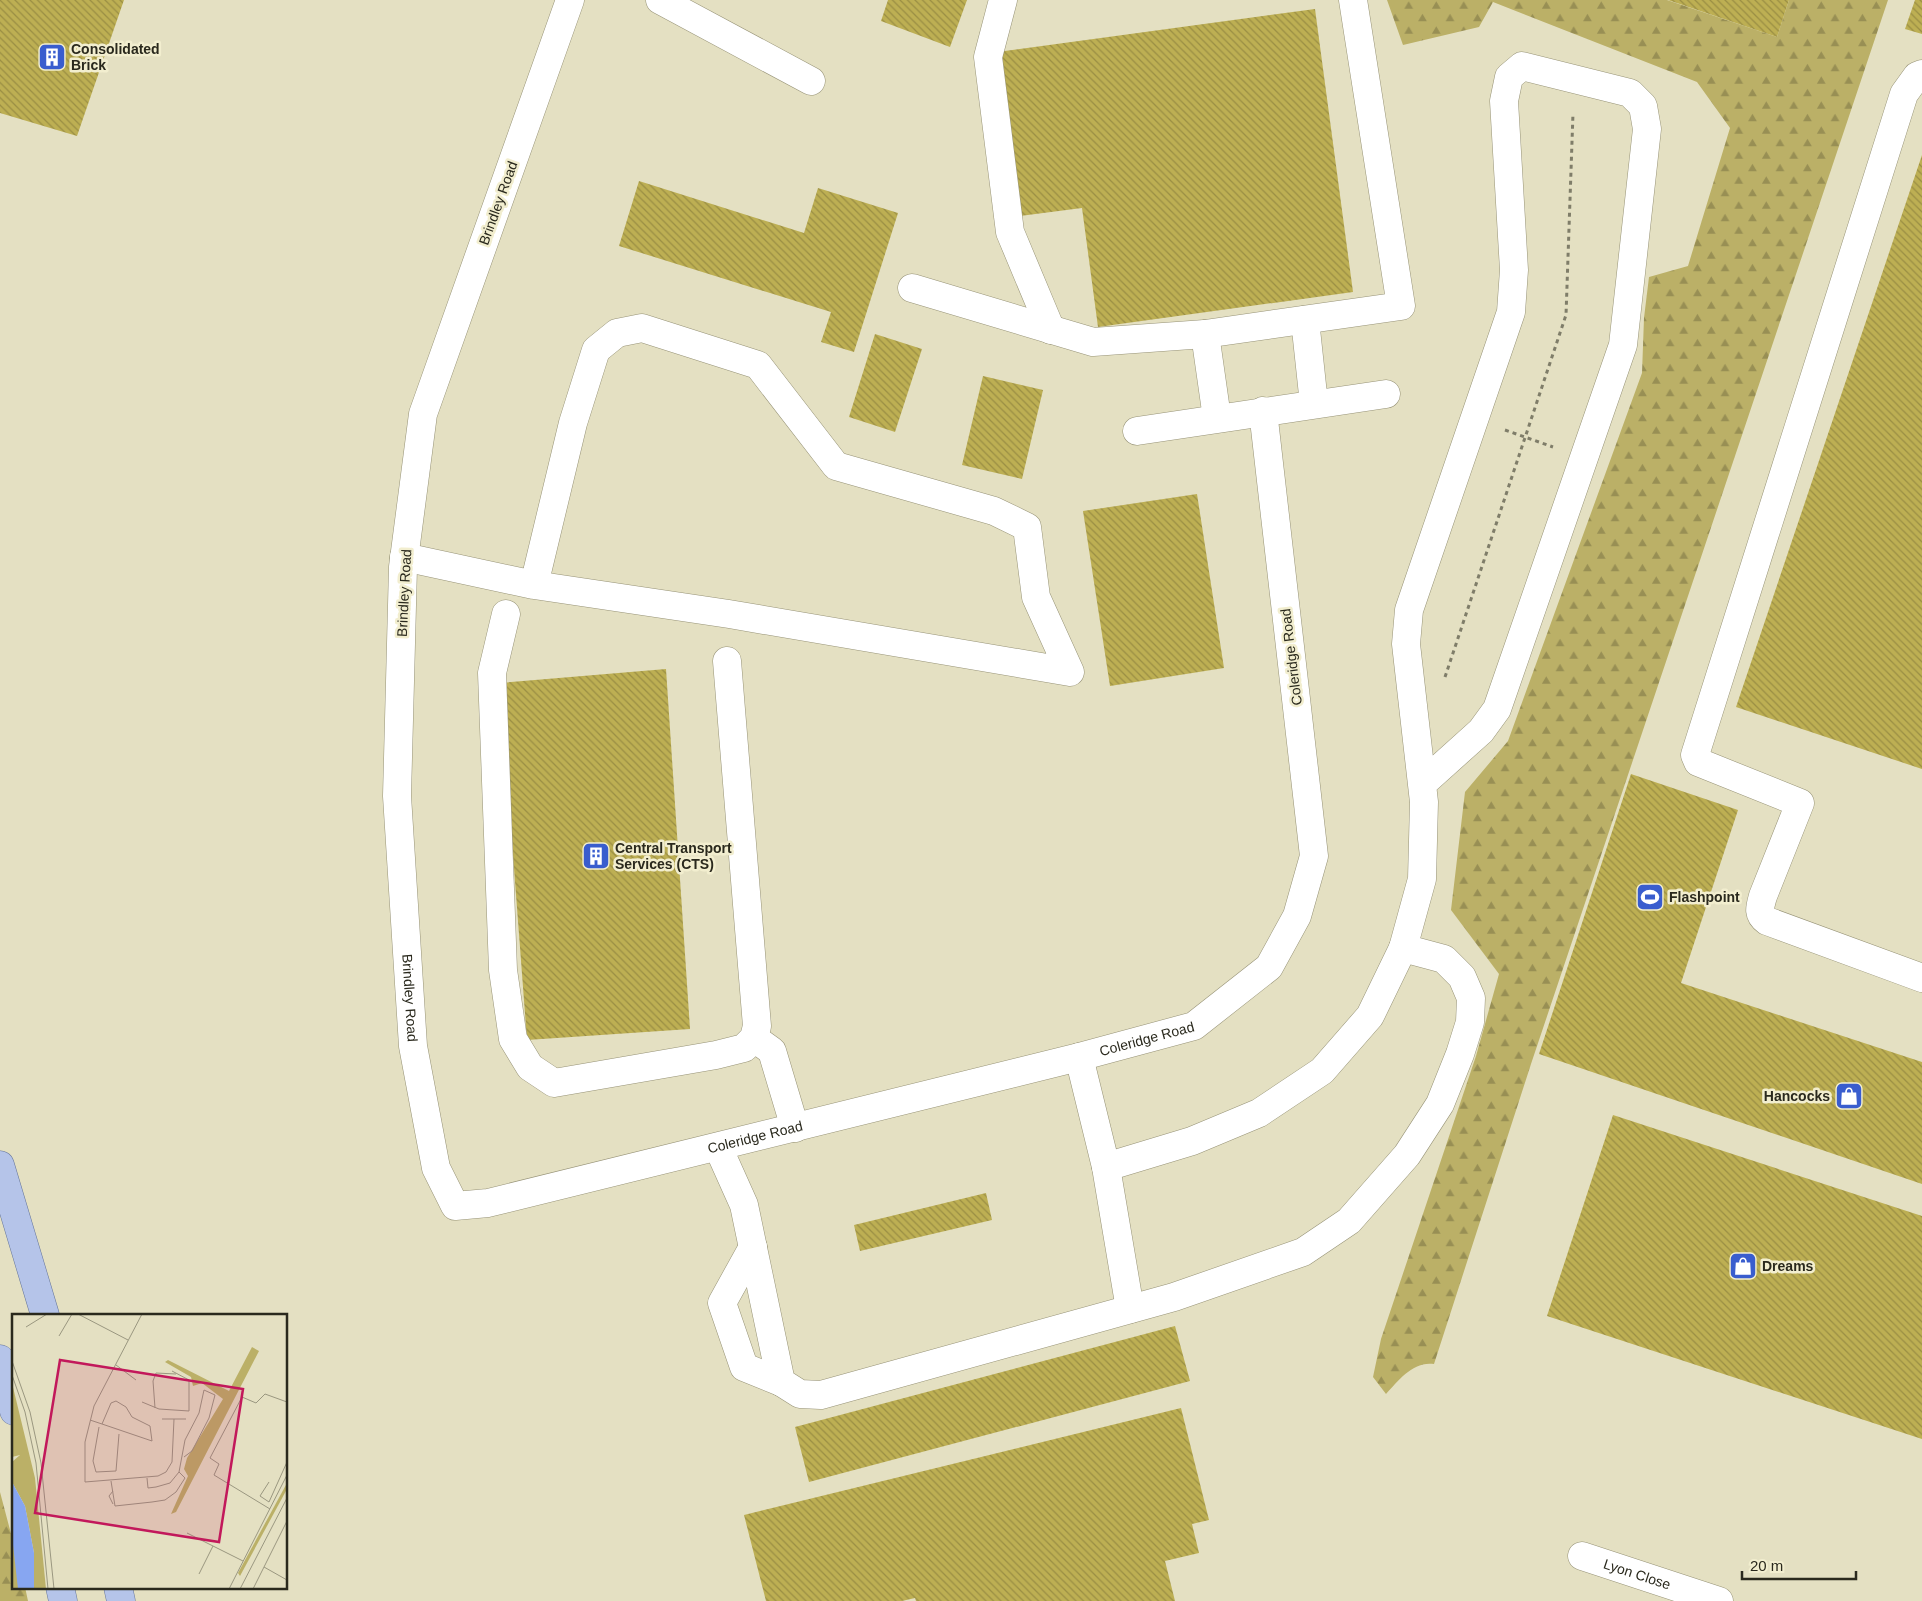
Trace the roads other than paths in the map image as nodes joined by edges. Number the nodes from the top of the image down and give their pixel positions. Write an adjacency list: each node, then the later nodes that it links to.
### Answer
1 (570, 0): 16 (street, Brindley Road)
2 (660, 0): 6 (street)
3 (1003, 0): 9 (street)
4 (1353, 0): 8 (street)
5 (1922, 74): 22 (street)
6 (811, 81)
7 (912, 288): 9 (street)
8 (1305, 320): 10 (street); 12 (street)
9 (1051, 330): 10 (street)
10 (1205, 334): 14 (street)
11 (1386, 394): 12 (street)
12 (1314, 404): 13 (street)
13 (1263, 411): 14 (street); 24 (street, Coleridge Road)
14 (1217, 418): 15 (street)
15 (1137, 431)
16 (404, 557): 17 (street); 29 (street, Brindley Road)
17 (534, 585): 17 (street)
18 (506, 614): 23 (street)
19 (727, 661): 23 (street)
20 (1422, 784): 20 (street); 21 (street)
21 (1403, 948): 28 (street); 31 (street)
22 (1922, 978)
23 (754, 1038): 25 (street)
24 (1079, 1057): 25 (street, Coleridge Road); 28 (street)
25 (795, 1128): 26 (street, Coleridge Road)
26 (718, 1146): 29 (street, Coleridge Road); 30 (street)
27 (0, 1165): 32 (main road)
28 (1106, 1167): 31 (street)
29 (455, 1206)
30 (753, 1247): 34 (street); 34 (street)
31 (1130, 1309): 34 (street)
32 (45, 1314)
33 (0, 1359): 35 (main road)
34 (781, 1382)
35 (12, 1404)
36 (1582, 1556): 41 (street, Lyon Close)
37 (60, 1588): 39 (main road)
38 (118, 1588): 40 (main road)
39 (63, 1601)
40 (122, 1601)
41 (1719, 1601)

